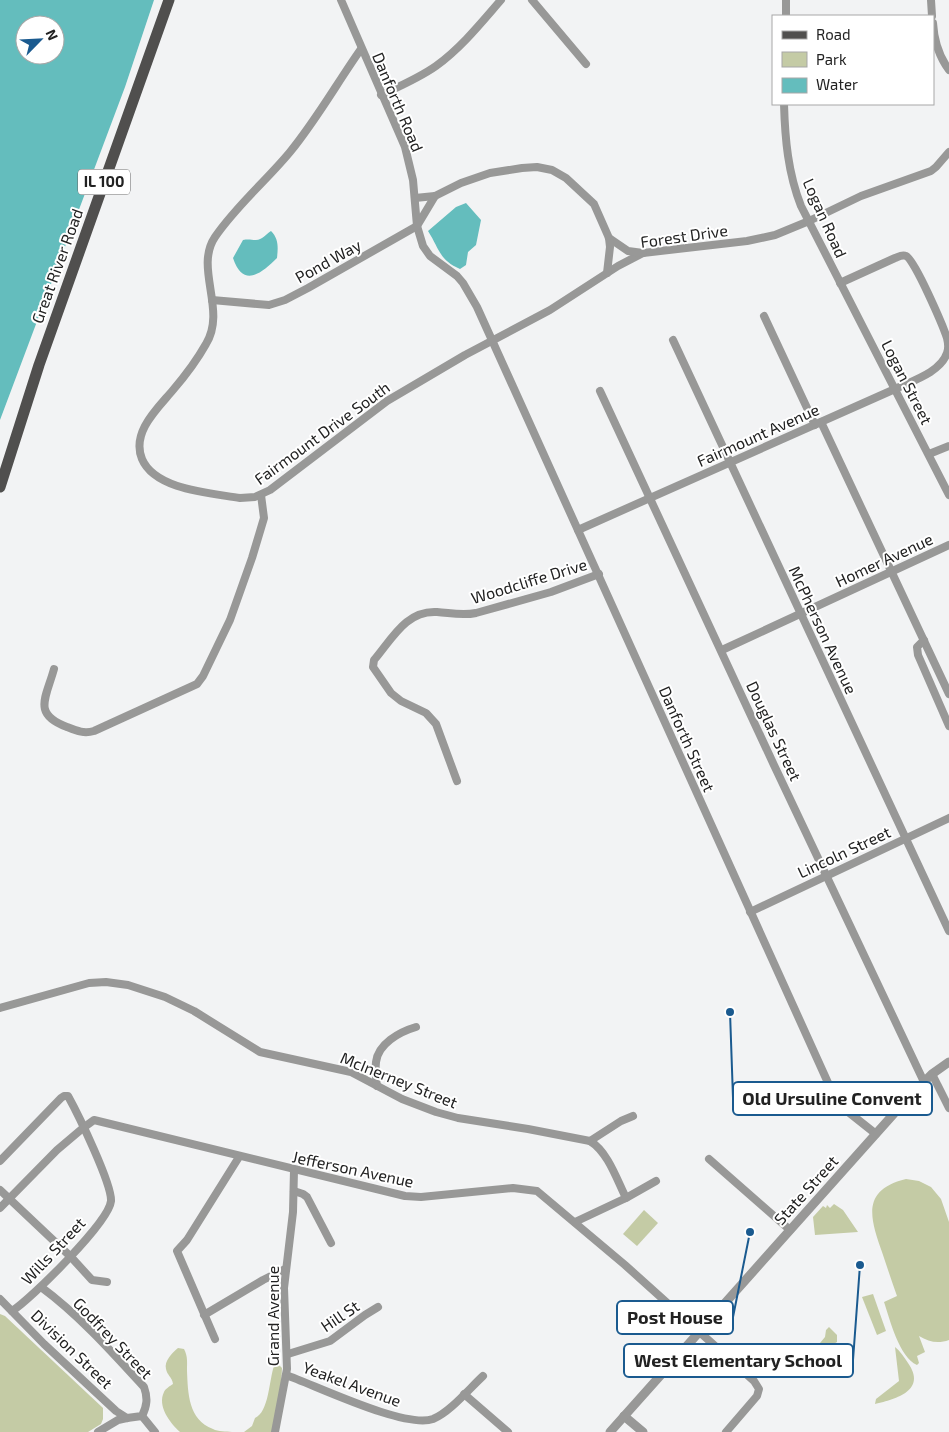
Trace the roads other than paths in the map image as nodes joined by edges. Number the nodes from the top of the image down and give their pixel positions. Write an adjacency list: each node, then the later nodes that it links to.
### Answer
1 (169, 0): 34 (main road, Great River Road / IL 100)
2 (341, 0): 10 (street, Danforth Road)
3 (501, 0): 13 (street)
4 (532, 0): 11 (street)
5 (786, 0): 7 (street)
6 (931, 0): 8 (street)
7 (786, 15)
8 (932, 15)
9 (934, 32): 12 (street)
10 (361, 49): 13 (street, Danforth Road); 24 (street, Fairmount Drive South)
11 (586, 64)
12 (949, 70)
13 (381, 95): 17 (street, Danforth Road)
14 (784, 105): 18 (street, Logan Road)
15 (949, 152): 18 (street, Forest Drive)
16 (435, 196): 17 (street); 19 (street, Pond Way); 20 (street)
17 (416, 198): 19 (street, Danforth Road)
18 (809, 221): 21 (street, Forest Drive); 23 (street, Logan Road)
19 (417, 226): 24 (street, Pond Way); 27 (street, Danforth Road)
20 (609, 238): 21 (street); 22 (street)
21 (643, 253): 22 (street, Forest Drive)
22 (607, 273): 27 (street, Forest Drive)
23 (840, 283): 28 (street, Logan Street); 28 (street, Fairmount Avenue)
24 (212, 300): 35 (street, Fairmount Drive South)
25 (764, 316): 30 (street)
26 (673, 340): 33 (street, McPherson Avenue)
27 (493, 341): 35 (street, Fairmount Drive South); 38 (street, Danforth Street)
28 (895, 389): 30 (street, Fairmount Avenue); 32 (street, Logan Street)
29 (600, 391): 37 (street, Douglas Street)
30 (818, 423): 33 (street, Fairmount Avenue); 40 (street)
31 (949, 446): 32 (street)
32 (929, 454): 36 (street, Logan Street)
33 (730, 463): 37 (street, Fairmount Avenue); 42 (street, McPherson Avenue)
34 (0, 487)
35 (262, 495): 45 (street)
36 (949, 495)
37 (650, 498): 38 (street, Fairmount Avenue); 44 (street, Douglas Street)
38 (578, 530): 41 (street, Danforth Street)
39 (949, 546): 40 (street, Homer Avenue)
40 (891, 572): 42 (street, Homer Avenue); 43 (street)
41 (599, 574): 48 (street, Woodcliffe Drive); 52 (street, Danforth Street)
42 (800, 614): 44 (street, Homer Avenue); 50 (street, McPherson Avenue)
43 (924, 640): 46 (street); 47 (street)
44 (722, 650): 51 (street, Douglas Street)
45 (54, 669)
46 (949, 694)
47 (949, 726)
48 (457, 781)
49 (949, 818): 50 (street, Lincoln Street)
50 (905, 838): 51 (street, Lincoln Street); 53 (street, McPherson Avenue)
51 (826, 876): 52 (street, Lincoln Street); 58 (street, Douglas Street)
52 (750, 912): 63 (street, Danforth Street)
53 (949, 931)
54 (0, 1008): 59 (street, McInerney Street)
55 (416, 1027): 59 (street)
56 (949, 1062): 57 (street, State Street)
57 (932, 1074): 58 (street, State Street); 60 (street)
58 (924, 1082): 63 (street, State Street)
59 (377, 1086): 64 (street, McInerney Street)
60 (949, 1108)
61 (633, 1116): 64 (street)
62 (83, 1128): 65 (street, Jefferson Avenue); 67 (street); 73 (street); 78 (street, Wills Street)
63 (876, 1134): 76 (street, State Street)
64 (590, 1141): 72 (street)
65 (239, 1156): 68 (street, Jefferson Avenue); 85 (street)
66 (708, 1159): 76 (street)
67 (0, 1161)
68 (294, 1170): 71 (street, Grand Avenue); 75 (street, Jefferson Avenue)
69 (656, 1181): 72 (street)
70 (0, 1190): 73 (street)
71 (294, 1191): 77 (street); 79 (street, Grand Avenue)
72 (626, 1198): 75 (street)
73 (9, 1199): 74 (street); 78 (street)
74 (0, 1208)
75 (575, 1222): 86 (street, Jefferson Avenue)
76 (790, 1230): 86 (street, State Street)
77 (331, 1243)
78 (71, 1257): 80 (street); 81 (street, Wills Street)
79 (285, 1269): 85 (street); 88 (street, Grand Avenue)
80 (107, 1282)
81 (41, 1287): 84 (street, Wills Street); 92 (street, Godfrey Street)
82 (0, 1299): 84 (street, Division Street)
83 (378, 1307): 88 (street, Hill St)
84 (12, 1310): 94 (street, Division Street)
85 (204, 1315): 87 (street)
86 (700, 1332): 93 (street, State Street); 101 (street, Jefferson Avenue)
87 (215, 1339)
88 (288, 1354): 89 (street, Grand Avenue)
89 (286, 1375): 91 (street, Yeakel Avenue); 97 (street, Grand Avenue)
90 (482, 1376): 91 (street, Yeakel Avenue)
91 (464, 1394): 98 (street)
92 (142, 1416): 94 (street); 96 (street)
93 (624, 1416): 99 (street, State Street); 100 (street)
94 (127, 1418): 95 (street)
95 (98, 1432)
96 (155, 1432)
97 (275, 1432)
98 (508, 1432)
99 (610, 1432)
100 (642, 1432)
101 (726, 1432)

